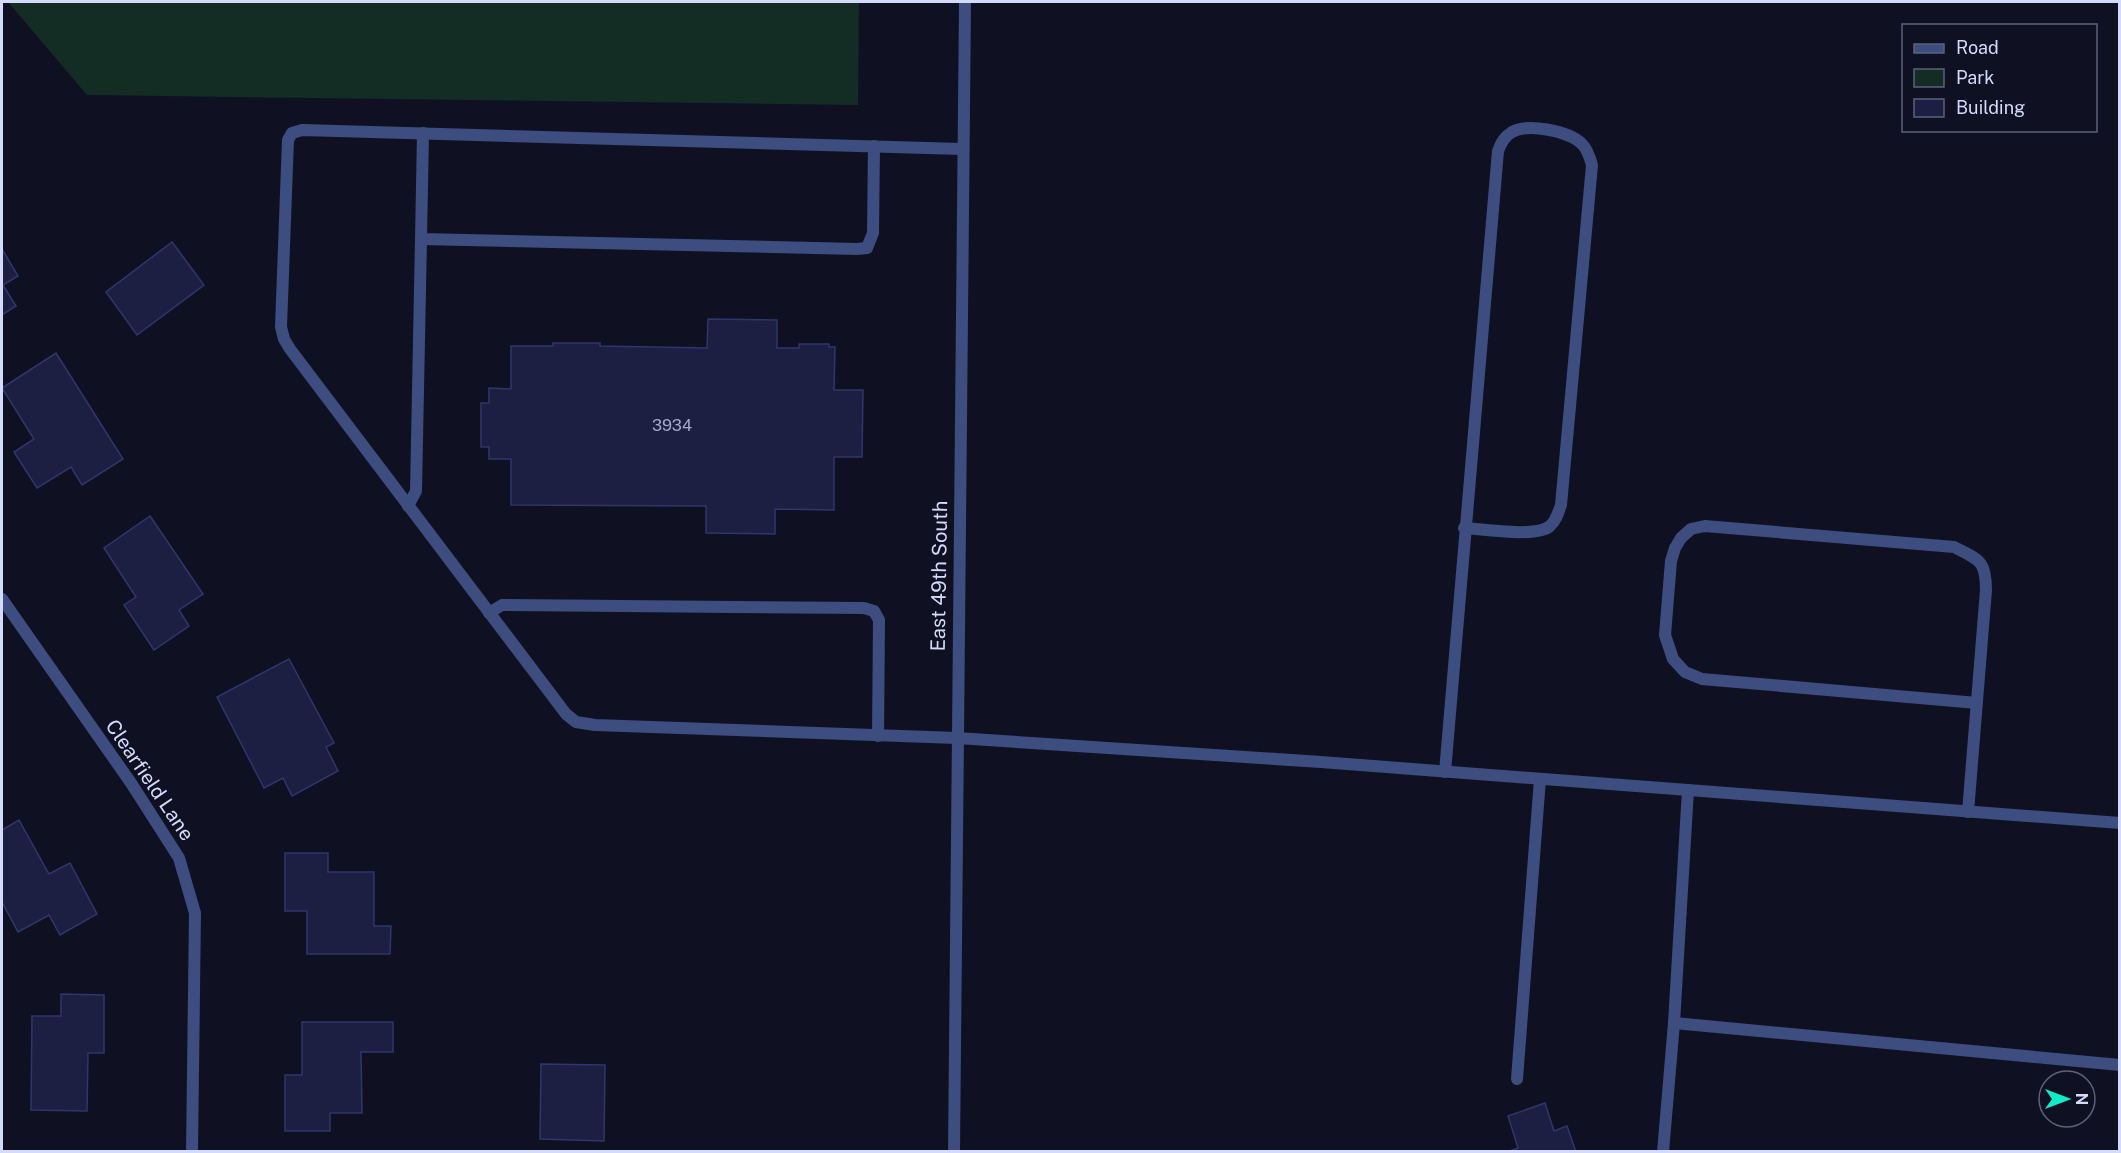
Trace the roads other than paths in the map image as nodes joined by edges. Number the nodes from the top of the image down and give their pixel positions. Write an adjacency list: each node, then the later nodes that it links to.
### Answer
1 (965, 2): 4 (street, East 49th South)
2 (423, 133): 3 (street); 5 (street); 6 (street)
3 (874, 146): 4 (street); 5 (street)
4 (962, 149): 12 (street, East 49th South)
5 (421, 239): 6 (street)
6 (408, 506): 9 (street)
7 (1464, 528): 7 (street); 13 (street)
8 (2, 599): 21 (street, Clearfield Lane)
9 (489, 613): 11 (street); 11 (street)
10 (1977, 703): 10 (street); 16 (street)
11 (878, 736): 12 (street)
12 (957, 738): 13 (street); 22 (street, East 49th South)
13 (1445, 772): 14 (street)
14 (1540, 779): 15 (street); 20 (street)
15 (1688, 790): 16 (street); 18 (street)
16 (1968, 812): 17 (street)
17 (2120, 823)
18 (1674, 1023): 19 (street); 23 (street)
19 (2120, 1065)
20 (1517, 1079)
21 (192, 1152)
22 (954, 1152)
23 (1663, 1152)

